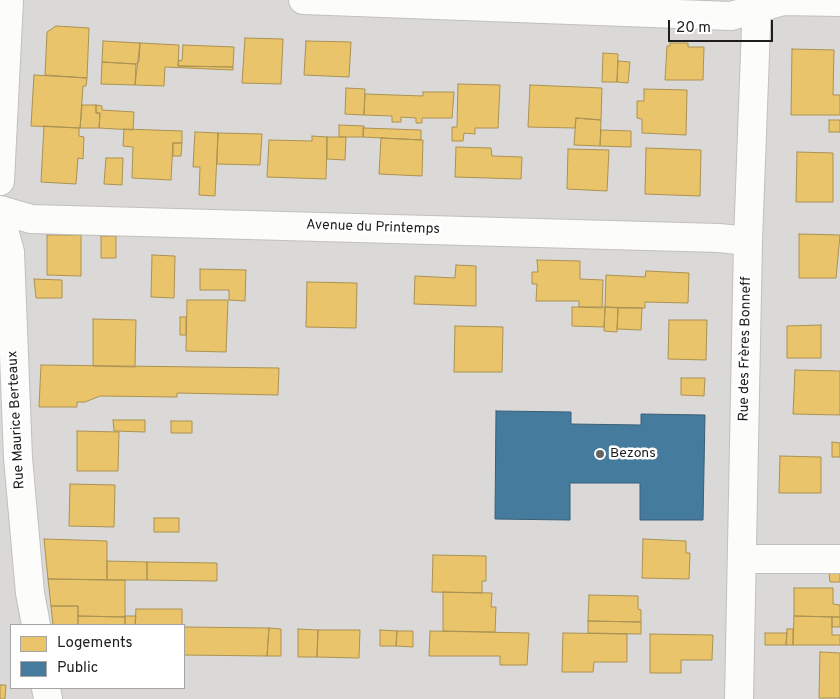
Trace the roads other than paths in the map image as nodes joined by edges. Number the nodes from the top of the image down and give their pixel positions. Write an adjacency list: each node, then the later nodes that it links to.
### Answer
1 (10, 0): 5 (street)
2 (303, 0): 4 (street)
3 (840, 2): 4 (street)
4 (757, 3): 8 (street, Rue des Frères Bonneff)
5 (0, 181)
6 (0, 210): 8 (street, Avenue du Printemps)
7 (0, 215): 9 (street, Rue Maurice Berteaux)
8 (748, 241): 10 (street, Rue des Frères Bonneff)
9 (9, 457): 12 (street, Rue Maurice Berteaux)
10 (742, 559): 11 (street); 13 (street, Rue des Frères Bonneff)
11 (840, 559)
12 (36, 624)
13 (739, 699)

